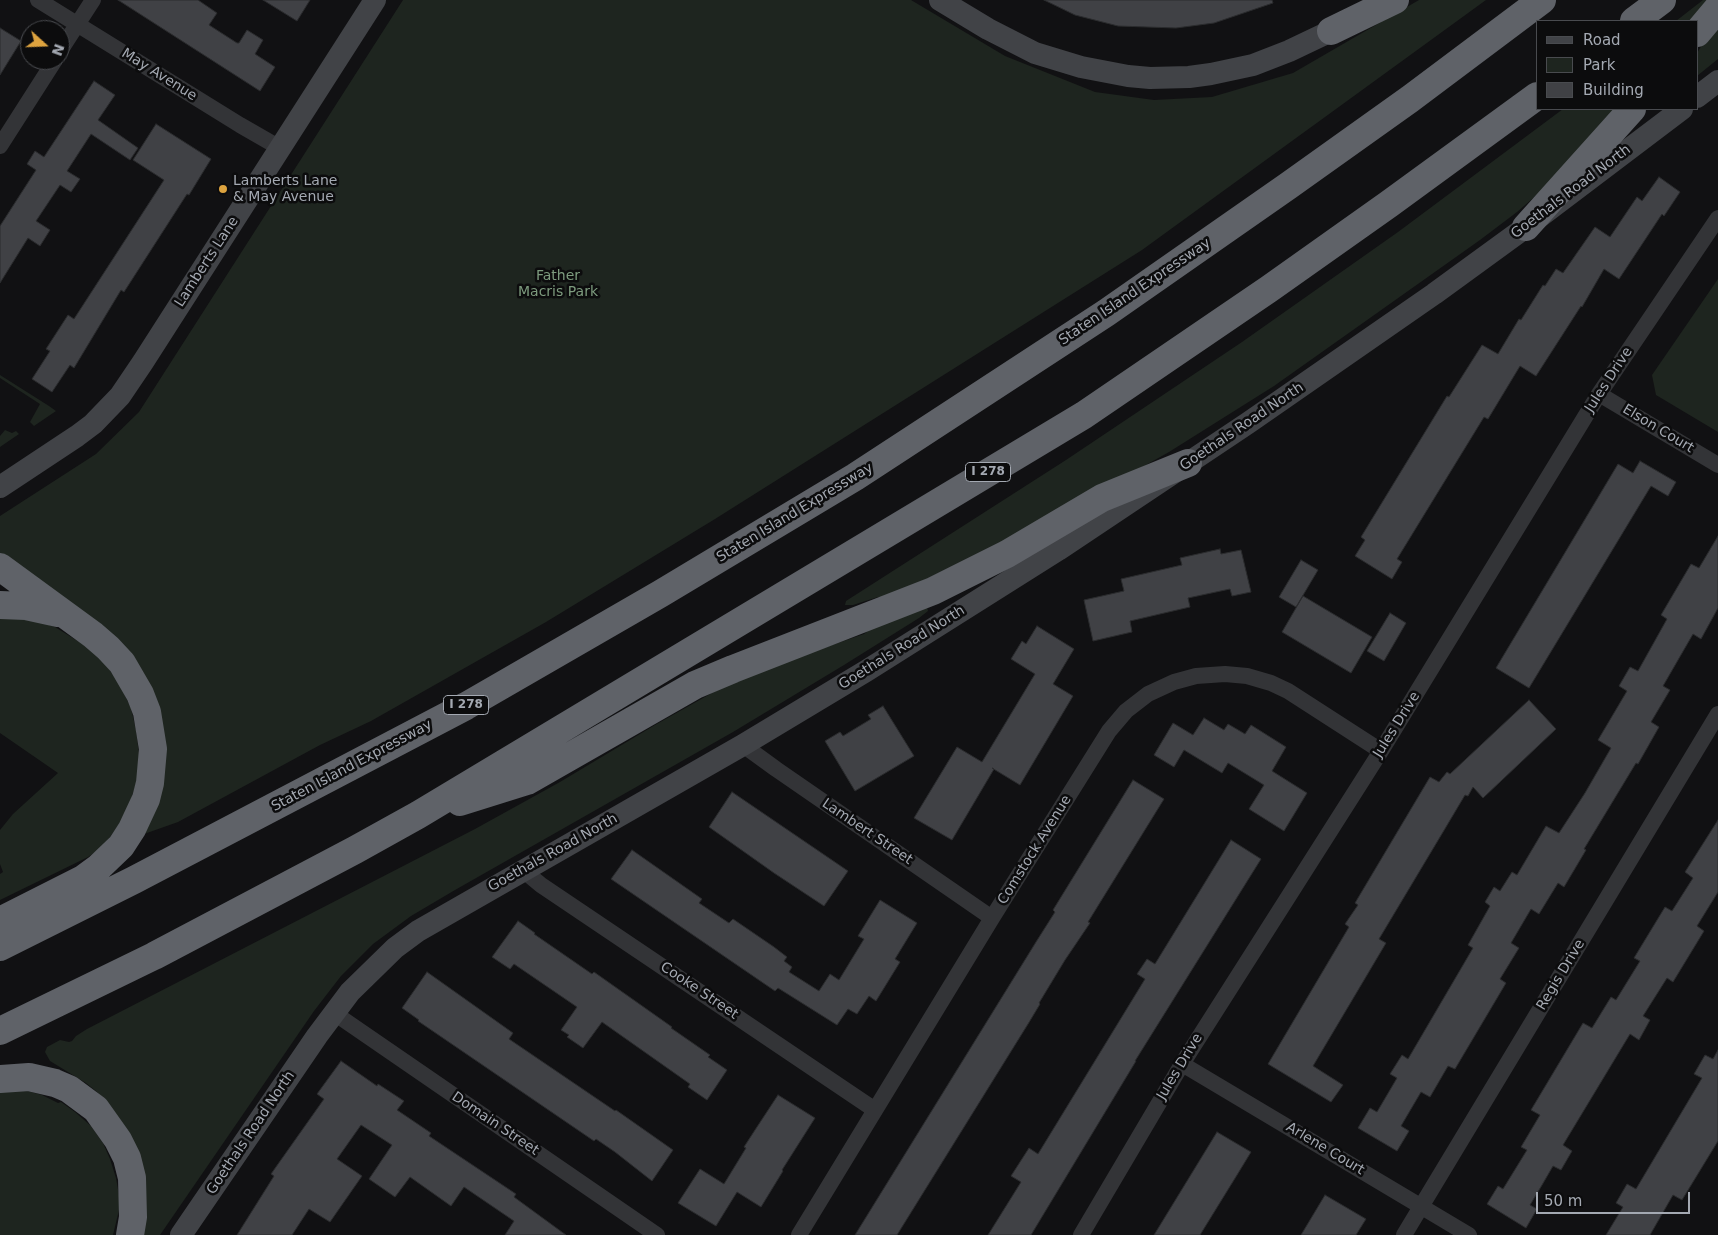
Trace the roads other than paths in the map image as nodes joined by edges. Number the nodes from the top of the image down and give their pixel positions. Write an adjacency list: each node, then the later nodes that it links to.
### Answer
1 (38, 0): 10 (street, May Avenue)
2 (93, 0): 10 (street)
3 (375, 0): 21 (main road, Lamberts Lane)
4 (940, 0): 11 (main road)
5 (1395, 0): 11 (highway)
6 (1542, 0): 38 (highway, Staten Island Expressway / I 278)
7 (1662, 0): 9 (highway)
8 (1718, 8): 12 (highway)
9 (1635, 20)
10 (77, 25): 13 (street); 21 (street, May Avenue)
11 (1331, 31)
12 (1698, 32)
13 (70, 36)
14 (49, 70): 20 (street)
15 (1718, 81): 16 (main road)
16 (1698, 96)
17 (1536, 97): 34 (highway, I 278)
18 (1631, 110): 23 (highway)
19 (1681, 110): 23 (main road, Goethals Road North)
20 (0, 146)
21 (280, 148): 27 (main road, Lamberts Lane)
22 (1718, 218): 24 (street, Jules Drive)
23 (1526, 227): 25 (main road, Goethals Road North)
24 (1599, 394): 26 (street, Elson Court); 33 (street, Jules Drive)
25 (1188, 463): 32 (main road, Goethals Road North); 34 (highway)
26 (1718, 465)
27 (2, 484)
28 (0, 566): 30 (highway)
29 (0, 605): 30 (highway)
30 (65, 614): 37 (highway)
31 (1718, 714): 44 (street, Regis Drive)
32 (743, 745): 35 (main road, Goethals Road North); 36 (street, Lambert Street)
33 (1381, 751): 36 (street, Comstock Avenue); 41 (street, Jules Drive)
34 (418, 815): 40 (highway, I 278)
35 (523, 870): 39 (main road, Goethals Road North); 43 (street, Cooke Street)
36 (992, 918): 43 (street, Comstock Avenue)
37 (0, 922)
38 (0, 947)
39 (334, 1013): 46 (main road, Goethals Road North); 47 (street, Domain Street)
40 (0, 1031)
41 (1182, 1064): 44 (street, Arlene Court); 49 (street, Jules Drive)
42 (0, 1079): 45 (highway)
43 (876, 1110): 48 (street, Comstock Avenue)
44 (1421, 1206): 50 (street, Regis Drive); 51 (street, Arlene Court)
45 (130, 1235)
46 (182, 1235)
47 (657, 1235)
48 (799, 1235)
49 (1081, 1235)
50 (1404, 1235)
51 (1469, 1235)

